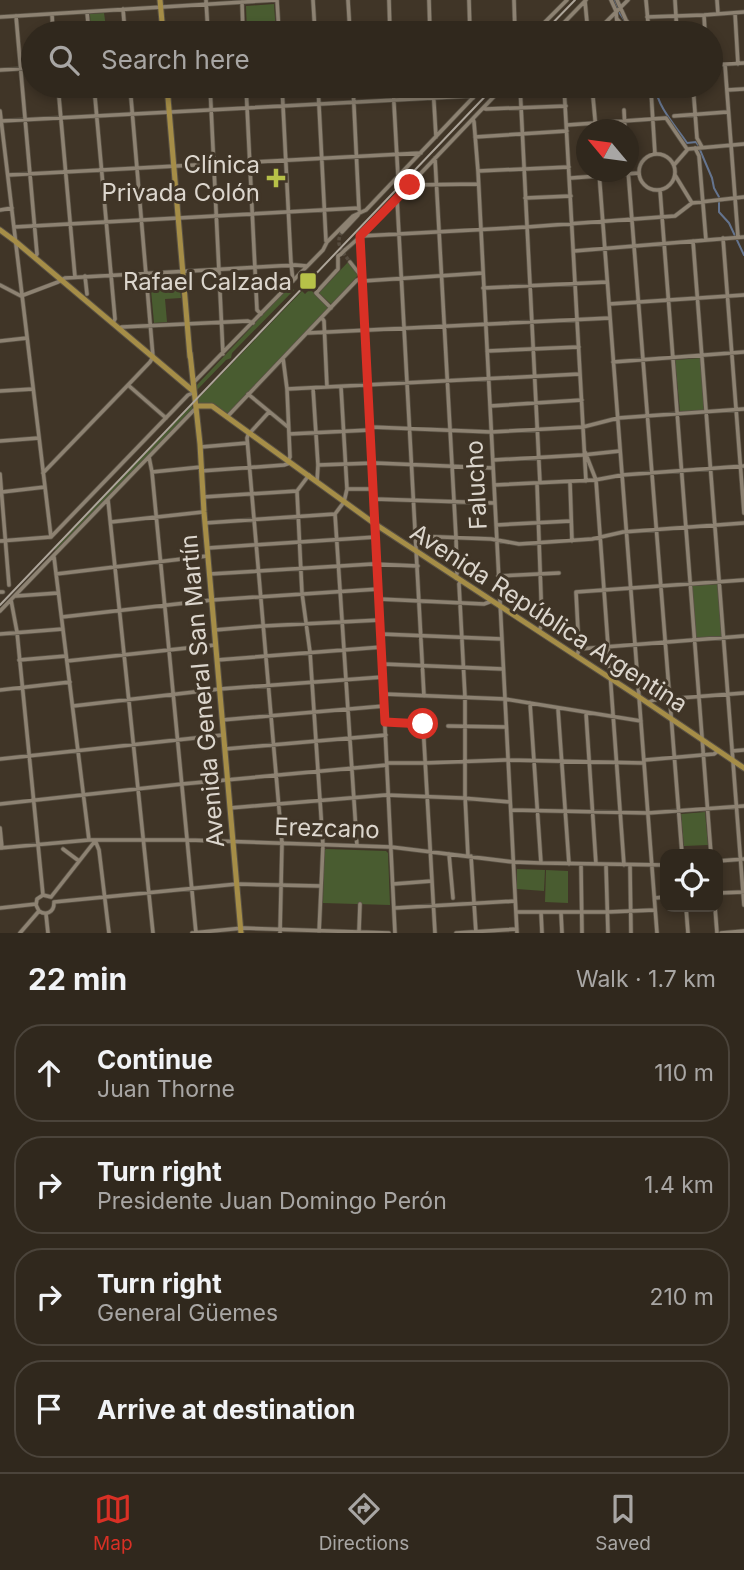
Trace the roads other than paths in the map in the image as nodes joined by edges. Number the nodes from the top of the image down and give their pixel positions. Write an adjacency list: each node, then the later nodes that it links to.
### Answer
1 (276, 0): 15 (street); 39 (street)
2 (313, 0): 40 (street)
3 (348, 0): 41 (street)
4 (389, 0): 42 (street)
5 (429, 0): 43 (street)
6 (469, 0): 44 (street)
7 (514, 0): 45 (street)
8 (567, 0): 19 (street)
9 (611, 0): 21 (street)
10 (617, 0): 21 (street)
11 (628, 0): 21 (street)
12 (646, 0): 29 (street)
13 (675, 0): 30 (street)
14 (717, 0): 26 (street)
15 (241, 1): 17 (street); 38 (street)
16 (585, 1): 47 (street); 48 (street)
17 (206, 2): 18 (street); 37 (street)
18 (160, 3): 20 (street); 36 (main road)
19 (561, 3): 46 (street)
20 (123, 9): 22 (street); 35 (street)
21 (618, 11): 32 (street); 49 (street); 51 (street)
22 (87, 12): 25 (street); 34 (street)
23 (735, 12): 24 (street); 26 (street); 56 (street)
24 (744, 12)
25 (52, 14): 28 (street); 33 (street)
26 (718, 14): 27 (street)
27 (704, 15): 30 (street); 54 (street)
28 (16, 16): 31 (street); 58 (street)
29 (647, 16): 30 (street); 52 (street)
30 (676, 16): 53 (street)
31 (0, 18)
32 (617, 19): 50 (street)
33 (52, 21)
34 (88, 21)
35 (124, 21)
36 (162, 21)
37 (207, 21)
38 (242, 21)
39 (278, 21)
40 (314, 21)
41 (349, 21)
42 (390, 21)
43 (430, 21)
44 (470, 21)
45 (515, 21)
46 (545, 21)
47 (568, 21)
48 (587, 21)
49 (608, 21)
50 (620, 21)
51 (627, 21)
52 (648, 21)
53 (676, 21)
54 (704, 21)
55 (744, 63): 56 (street)
56 (738, 64): 57 (street)
57 (724, 65): 62 (street)
58 (20, 69): 59 (street); 60 (street)
59 (0, 70)
60 (21, 79)
61 (744, 89): 62 (street)
62 (727, 90): 92 (street)
63 (23, 98): 104 (street)
64 (59, 98): 98 (street)
65 (95, 98): 97 (street)
66 (131, 98): 95 (street)
67 (168, 98): 93 (main road, Avenida General San Martín)
68 (210, 98): 89 (street)
69 (247, 98): 86 (street)
70 (283, 98): 84 (street)
71 (319, 98): 83 (street)
72 (354, 98): 82 (street)
73 (434, 98): 81 (street); 110 (street)
74 (473, 98): 110 (street)
75 (493, 98): 87 (street)
76 (521, 98): 88 (street)
77 (565, 98): 85 (street)
78 (593, 98): 101 (street)
79 (652, 98): 103 (street)
80 (694, 98): 94 (street)
81 (394, 100): 82 (street); 117 (street)
82 (354, 102): 83 (street); 120 (street)
83 (319, 104): 84 (street); 121 (street)
84 (283, 106): 86 (street); 123 (street)
85 (566, 106): 88 (street); 107 (street)
86 (247, 108): 89 (street); 124 (street)
87 (483, 108): 88 (street); 100 (street)
88 (521, 108): 109 (street)
89 (211, 110): 93 (street); 125 (street)
90 (624, 110): 102 (street)
91 (0, 111): 99 (street)
92 (728, 112): 94 (street); 113 (street)
93 (169, 113): 95 (street); 128 (main road, Avenida General San Martín)
94 (696, 114): 96 (street); 114 (street)
95 (132, 115): 97 (street); 130 (street)
96 (674, 116)
97 (96, 117): 98 (street); 132 (street)
98 (61, 118): 104 (street); 135 (street)
99 (1, 119): 104 (street); 127 (street)
100 (473, 119): 111 (street, Falucho); 122 (street)
101 (596, 119)
102 (625, 119)
103 (654, 119): 105 (street); 116 (street); 119 (street)
104 (25, 120): 136 (street)
105 (639, 120)
106 (576, 124): 107 (street)
107 (567, 125): 108 (street)
108 (567, 131): 109 (street); 131 (street)
109 (522, 134): 111 (street); 133 (street)
110 (436, 136): 118 (street)
111 (475, 137): 134 (street, Falucho)
112 (744, 144): 113 (street)
113 (731, 145): 114 (street); 153 (street)
114 (702, 147): 115 (street)
115 (695, 148): 116 (street); 154 (street)
116 (687, 149): 129 (street)
117 (397, 153): 118 (street); 120 (street); 140 (street)
118 (421, 153): 140 (street)
119 (656, 154): 129 (street); 137 (street)
120 (357, 156): 121 (street); 159 (street)
121 (321, 158): 123 (street); 158 (street)
122 (435, 158): 145 (street); 147 (street)
123 (285, 159): 124 (street); 160 (street)
124 (250, 161): 125 (street); 161 (street)
125 (214, 163): 128 (street); 162 (street)
126 (0, 164): 127 (street)
127 (6, 164): 139 (street)
128 (174, 165): 130 (street); 163 (main road, Avenida General San Martín)
129 (674, 166): 138 (street)
130 (137, 167): 132 (street); 165 (street)
131 (569, 167): 133 (street); 142 (street)
132 (101, 169): 135 (street); 167 (street)
133 (524, 169): 134 (street); 152 (street)
134 (478, 171): 146 (street, Falucho)
135 (65, 172): 136 (street); 169 (street)
136 (30, 173): 139 (street); 171 (street)
137 (639, 173): 148 (street)
138 (675, 174): 148 (street); 155 (street)
139 (8, 175): 156 (street)
140 (398, 176): 159 (street)
141 (576, 177): 142 (street)
142 (570, 178): 149 (street)
143 (600, 182): 168 (street)
144 (630, 182): 166 (street)
145 (438, 184): 146 (street); 147 (street); 176 (street)
146 (478, 184): 174 (street, Falucho)
147 (410, 185): 151 (street)
148 (660, 190): 164 (street)
149 (571, 196): 152 (street); 170 (street)
150 (744, 197): 153 (street)
151 (397, 198): 178 (street); 179 (street)
152 (526, 198): 173 (street)
153 (735, 198): 154 (street); 180 (street)
154 (704, 201): 155 (street); 182 (street)
155 (692, 203): 164 (street)
156 (12, 208): 157 (street); 172 (street)
157 (0, 210)
158 (324, 211): 159 (street); 160 (street); 185 (street)
159 (359, 211): 177 (street); 185 (street)
160 (288, 213): 161 (street); 192 (street)
161 (253, 214): 162 (street); 194 (street)
162 (217, 216): 163 (street); 195 (street)
163 (179, 218): 165 (street); 196 (main road, Avenida General San Martín)
164 (662, 218): 166 (street); 186 (street)
165 (142, 220): 167 (street); 198 (street)
166 (632, 220): 168 (street); 187 (street)
167 (106, 222): 169 (street); 200 (street)
168 (603, 222): 170 (street); 188 (street)
169 (70, 224): 171 (street); 203 (street)
170 (573, 224): 173 (street); 189 (street)
171 (34, 226): 172 (street); 190 (street)
172 (14, 227): 183 (street)
173 (527, 228): 174 (street); 212 (street)
174 (480, 229): 176 (street); 199 (street, Falucho)
175 (0, 230): 183 (main road)
176 (440, 231): 178 (street); 202 (street)
177 (342, 232)
178 (400, 233): 179 (street); 205 (street)
179 (360, 236): 204 (street); 222 (street)
180 (739, 237): 181 (street)
181 (723, 238): 182 (street); 217 (street)
182 (706, 240): 184 (street)
183 (15, 241): 190 (main road); 216 (street)
184 (693, 241): 186 (street); 218 (street)
185 (326, 243): 193 (street)
186 (664, 243): 187 (street); 219 (street)
187 (634, 245): 188 (street); 220 (street)
188 (605, 248): 189 (street); 209 (street)
189 (574, 251): 210 (street)
190 (35, 257): 206 (main road)
191 (350, 262): 197 (street)
192 (291, 265): 193 (street); 194 (street); 208 (street)
193 (307, 266): 208 (street)
194 (255, 267): 195 (street); 223 (street)
195 (219, 269): 196 (street); 227 (street)
196 (183, 271): 198 (street); 230 (main road, Avenida General San Martín)
197 (358, 272): 204 (street); 207 (street)
198 (146, 273): 200 (street); 233 (street)
199 (482, 273): 202 (street); 213 (street, Falucho)
200 (111, 275): 201 (street); 229 (street)
201 (85, 276): 203 (street); 214 (street)
202 (442, 276): 205 (street); 234 (street)
203 (75, 277): 206 (street)
204 (363, 279): 205 (street); 207 (street); 237 (street)
205 (403, 279): 236 (street)
206 (61, 280): 216 (street); 229 (main road)
207 (357, 280): 222 (street)
208 (293, 281): 223 (street)
209 (607, 282): 210 (street); 221 (street)
210 (576, 284): 212 (street); 226 (street)
211 (0, 285): 216 (street)
212 (530, 286): 213 (street); 228 (street)
213 (483, 288): 232 (street, Falucho)
214 (87, 294)
215 (744, 295): 217 (street)
216 (21, 296): 240 (street)
217 (727, 296): 218 (street); 247 (street)
218 (697, 299): 219 (street); 249 (street)
219 (668, 301): 220 (street); 252 (street)
220 (639, 303): 221 (street); 253 (street)
221 (609, 304): 225 (street)
222 (331, 307): 224 (street)
223 (261, 314): 231 (street)
224 (322, 318): 238 (street); 239 (street)
225 (610, 318): 226 (street); 254 (street)
226 (578, 319): 228 (street); 242 (street)
227 (222, 322): 230 (street); 231 (street); 248 (street)
228 (531, 322): 232 (street); 243 (street)
229 (113, 323): 235 (main road)
230 (188, 323): 233 (street); 246 (main road, Avenida General San Martín)
231 (253, 323): 248 (street)
232 (485, 324): 234 (street); 244 (street, Falucho)
233 (151, 326): 235 (street); 250 (street)
234 (445, 326): 236 (street); 258 (street)
235 (119, 328): 250 (main road)
236 (405, 329): 237 (street); 260 (street)
237 (366, 331): 239 (street); 262 (street)
238 (308, 333): 239 (street); 251 (street)
239 (325, 333): 263 (street)
240 (27, 338): 241 (street); 266 (street)
241 (0, 341)
242 (579, 347): 243 (street); 255 (street)
243 (533, 349): 244 (street); 256 (street)
244 (487, 351): 257 (street, Falucho)
245 (744, 352): 247 (street)
246 (190, 353): 259 (main road, Avenida General San Martín); 269 (main road, Avenida General San Martín)
247 (732, 353): 249 (street); 276 (street)
248 (223, 354): 259 (street)
249 (702, 355): 252 (street); 278 (street)
250 (153, 357): 261 (street); 269 (main road)
251 (283, 358): 267 (street); 270 (street)
252 (673, 358): 253 (street); 279 (street)
253 (643, 359): 254 (street); 280 (street)
254 (613, 362): 283 (street)
255 (580, 374): 256 (street); 271 (street)
256 (535, 377): 257 (street); 272 (street)
257 (488, 379): 258 (street); 273 (street, Falucho)
258 (448, 381): 260 (street); 288 (street)
259 (194, 382): 274 (main road, Avenida General San Martín)
260 (408, 383): 262 (street); 287 (street)
261 (128, 385): 282 (street); 317 (street)
262 (369, 385): 264 (street); 286 (street)
263 (327, 387): 264 (street); 265 (street)
264 (341, 387): 290 (street)
265 (313, 388): 267 (street); 294 (street)
266 (33, 389): 268 (street); 295 (street)
267 (287, 389): 284 (street)
268 (0, 391)
269 (192, 392): 274 (main road, Avenida General San Martín); 282 (street)
270 (248, 394): 277 (street); 281 (street)
271 (582, 400): 272 (street); 285 (street)
272 (536, 404): 273 (street); 289 (street)
273 (490, 406): 291 (street, Falucho)
274 (195, 408): 281 (main road, Avenida República Argentina); 298 (main road, Avenida General San Martín); 301 (street)
275 (744, 409): 276 (street)
276 (736, 410): 278 (street); 310 (street)
277 (270, 412): 284 (street); 292 (street)
278 (706, 412): 279 (street); 313 (street)
279 (677, 414): 280 (street); 315 (street)
280 (648, 416): 283 (street); 318 (street)
281 (227, 417): 292 (main road, Avenida República Argentina)
282 (166, 418): 359 (street)
283 (618, 418): 285 (street); 299 (street)
284 (288, 427): 293 (street)
285 (583, 427): 289 (street); 300 (street)
286 (371, 429): 287 (street); 290 (street); 305 (street)
287 (411, 429): 288 (street); 308 (street)
288 (451, 430): 291 (street); 309 (street)
289 (537, 430): 291 (street); 302 (street)
290 (343, 432): 294 (street); 306 (street)
291 (491, 432): 303 (street, Falucho)
292 (249, 434): 297 (street); 304 (main road, Avenida República Argentina)
293 (289, 434): 294 (street); 304 (street)
294 (315, 434): 307 (street)
295 (39, 438): 296 (street); 317 (street)
296 (0, 441)
297 (247, 443): 298 (street); 311 (street)
298 (199, 447): 314 (main road, Avenida General San Martín)
299 (620, 450): 300 (street); 321 (street)
300 (586, 454): 302 (street); 322 (street); 323 (street)
301 (149, 457): 316 (street); 336 (street)
302 (539, 457): 303 (street); 326 (street)
303 (493, 460): 312 (street, Falucho)
304 (289, 462): 311 (street); 320 (main road, Avenida República Argentina)
305 (373, 463): 306 (street); 308 (street); 330 (street)
306 (345, 464): 307 (street); 329 (street)
307 (318, 465): 324 (street)
308 (413, 465): 309 (street); 337 (street)
309 (452, 466): 312 (street); 338 (street)
310 (742, 466): 313 (street); 342 (street)
311 (249, 468): 314 (street); 333 (street)
312 (493, 468): 327 (street, Falucho)
313 (710, 468): 315 (street); 354 (street)
314 (201, 469): 316 (street); 334 (main road, Avenida General San Martín)
315 (682, 471): 318 (street); 355 (street)
316 (152, 472): 345 (street)
317 (43, 473): 328 (street)
318 (652, 473): 321 (street); 356 (street)
319 (0, 474): 332 (street)
320 (309, 475): 324 (main road, Avenida República Argentina); 331 (street)
321 (622, 475): 322 (street); 357 (street)
322 (596, 480): 323 (street); 362 (street)
323 (586, 481): 325 (street)
324 (317, 482): 339 (main road, Avenida República Argentina)
325 (569, 482): 326 (street); 348 (street)
326 (538, 483): 327 (street); 350 (street)
327 (494, 485): 340 (street, Falucho)
328 (45, 487): 332 (street); 359 (street)
329 (347, 489): 330 (street); 339 (street)
330 (374, 489): 335 (street)
331 (297, 491): 333 (street); 344 (street)
332 (1, 492): 366 (street)
333 (252, 493): 334 (street); 346 (street)
334 (203, 497): 341 (main road, Avenida General San Martín)
335 (374, 499): 337 (street); 352 (street)
336 (108, 500): 347 (street); 374 (street)
337 (414, 500): 338 (street); 358 (street)
338 (454, 501): 340 (street); 361 (street)
339 (344, 502): 343 (street); 352 (main road, Avenida República Argentina)
340 (494, 503): 353 (street, Falucho)
341 (204, 512): 345 (street); 349 (main road, Avenida General San Martín)
342 (744, 513)
343 (335, 514): 344 (street); 363 (street)
344 (298, 516): 346 (street); 368 (street)
345 (157, 517): 347 (street); 375 (street)
346 (254, 520): 349 (street); 370 (street)
347 (111, 522): 379 (street)
348 (571, 522): 350 (street); 367 (street)
349 (205, 523): 371 (main road, Avenida General San Martín)
350 (538, 523): 353 (street); 369 (street)
351 (744, 523): 354 (street)
352 (376, 524): 360 (street); 372 (main road, Avenida República Argentina)
353 (496, 525): 364 (street, Falucho)
354 (715, 525): 355 (street); 389 (street)
355 (685, 527): 356 (street); 390 (street)
356 (657, 530): 357 (street); 392 (street)
357 (626, 532): 362 (street); 393 (street)
358 (416, 536): 361 (street); 372 (street)
359 (51, 537): 366 (street)
360 (376, 537): 363 (street); 376 (street)
361 (456, 537): 364 (street); 387 (street)
362 (600, 538): 367 (street); 395 (street)
363 (337, 540): 368 (street); 377 (street)
364 (496, 540): 369 (street); 386 (street, Falucho)
365 (0, 541): 366 (street)
366 (6, 541): 391 (street)
367 (572, 541): 369 (street)
368 (299, 542): 370 (street); 380 (street)
369 (539, 543): 382 (street)
370 (256, 545): 371 (street); 381 (street)
371 (208, 548): 373 (main road, Avenida General San Martín)
372 (417, 552): 378 (street); 387 (main road, Avenida República Argentina)
373 (208, 556): 375 (street); 385 (main road, Avenida General San Martín)
374 (54, 557): 384 (street); 399 (street)
375 (161, 561): 379 (street); 407 (street)
376 (377, 564): 377 (street); 378 (street); 394 (street)
377 (338, 566): 380 (street); 396 (street)
378 (418, 566): 404 (street)
379 (115, 567): 384 (street); 410 (street)
380 (301, 568): 381 (street); 398 (street)
381 (259, 571): 385 (street); 400 (street)
382 (540, 573): 383 (street); 386 (street); 418 (street)
383 (559, 573)
384 (56, 574): 397 (street)
385 (210, 574): 403 (main road, Avenida General San Martín)
386 (498, 576): 408 (street, Falucho)
387 (458, 579): 405 (main road, Avenida República Argentina); 406 (street)
388 (744, 580): 389 (street)
389 (719, 581): 390 (street); 425 (street)
390 (690, 584): 392 (street); 427 (street)
391 (9, 585)
392 (661, 586): 393 (street); 428 (street)
393 (631, 588): 395 (street); 430 (street)
394 (379, 589): 396 (street); 401 (street)
395 (604, 590): 432 (street); 434 (street)
396 (340, 591): 398 (street); 413 (street)
397 (58, 593): 399 (street); 411 (street)
398 (302, 593): 400 (street); 414 (street)
399 (16, 596): 402 (street)
400 (261, 596): 403 (street); 415 (street)
401 (379, 599): 404 (street); 412 (street)
402 (11, 600): 409 (street); 419 (street)
403 (212, 600): 407 (street); 417 (main road, Avenida General San Martín)
404 (420, 601): 406 (street); 422 (street)
405 (492, 601): 406 (street); 408 (main road, Avenida República Argentina)
406 (460, 603): 424 (street)
407 (165, 606): 410 (street); 435 (street)
408 (500, 606): 418 (main road, Avenida República Argentina); 426 (street, Falucho)
409 (0, 611)
410 (120, 611): 411 (street); 437 (street)
411 (62, 617): 416 (street)
412 (381, 620): 413 (street); 421 (street)
413 (341, 622): 414 (street); 433 (street)
414 (307, 623): 415 (street); 436 (street)
415 (263, 626): 417 (street); 438 (street)
416 (63, 629): 419 (street); 439 (street)
417 (215, 630): 429 (main road, Avenida General San Martín)
418 (539, 631): 440 (main road, Avenida República Argentina)
419 (16, 632): 420 (street); 441 (street)
420 (0, 634)
421 (381, 634): 422 (street); 431 (street)
422 (422, 635): 424 (street); 445 (street)
423 (744, 636): 425 (street)
424 (462, 637): 426 (street); 446 (street)
425 (723, 638): 427 (street); 460 (street)
426 (502, 639): 447 (street, Falucho)
427 (694, 640): 428 (street); 464 (street)
428 (666, 643): 430 (street); 467 (street)
429 (216, 645): 435 (street); 442 (main road, Avenida General San Martín)
430 (635, 645): 432 (street); 463 (street)
431 (382, 647): 433 (street); 444 (street)
432 (608, 647): 434 (street); 449 (street)
433 (344, 649): 436 (street); 450 (street)
434 (579, 649): 440 (street)
435 (169, 650): 437 (street); 458 (street)
436 (310, 652): 438 (street); 451 (street)
437 (125, 655): 443 (street); 465 (street)
438 (266, 655): 442 (street); 453 (street)
439 (66, 656): 441 (street); 443 (street)
440 (577, 656): 449 (main road, Avenida República Argentina)
441 (19, 660): 454 (street)
442 (217, 660): 455 (main road, Avenida General San Martín)
443 (67, 662): 452 (street)
444 (382, 663): 445 (street); 448 (street)
445 (422, 666): 446 (street); 461 (street)
446 (463, 667): 447 (street); 462 (street)
447 (503, 669): 466 (street, Falucho)
448 (383, 677): 450 (street); 459 (street)
449 (610, 678): 463 (main road, Avenida República Argentina); 477 (street)
450 (345, 679): 451 (street); 473 (street)
451 (312, 681): 453 (street); 474 (street)
452 (70, 682): 454 (street); 470 (street)
453 (269, 685): 455 (street); 476 (street)
454 (22, 687): 456 (street); 499 (street)
455 (220, 689): 458 (street); 479 (main road, Avenida General San Martín)
456 (0, 690)
457 (744, 693): 460 (street)
458 (174, 694): 465 (street); 488 (street)
459 (384, 694): 461 (street); 471 (street)
460 (728, 694): 464 (street); 497 (street)
461 (424, 696): 462 (street)
462 (465, 697): 466 (street); 483 (street)
463 (639, 697): 469 (main road, Avenida República Argentina); 480 (street)
464 (699, 697): 467 (street); 489 (street)
465 (129, 699): 470 (street); 491 (street)
466 (505, 699): 468 (street); 484 (street, Falucho)
467 (670, 699): 469 (street); 478 (street)
468 (530, 703): 472 (street); 504 (street)
469 (648, 703): 478 (main road, Avenida República Argentina)
470 (73, 706): 495 (street)
471 (384, 706): 473 (street); 481 (street)
472 (558, 708): 475 (street); 505 (street)
473 (347, 709): 474 (street); 487 (street)
474 (314, 711): 476 (street); 490 (street)
475 (586, 713): 477 (street); 508 (street)
476 (271, 715): 479 (street); 492 (street)
477 (613, 717): 480 (street); 509 (street)
478 (671, 719): 489 (main road, Avenida República Argentina); 500 (street)
479 (222, 720): 485 (main road, Avenida General San Martín)
480 (641, 721): 506 (street)
481 (385, 722): 486 (street); 510 (street)
482 (448, 726): 483 (street)
483 (465, 726): 484 (street); 503 (street)
484 (506, 727): 502 (street, Falucho)
485 (223, 735): 488 (street); 493 (main road, Avenida General San Martín)
486 (386, 736): 487 (street); 511 (street)
487 (350, 738): 490 (street); 512 (street)
488 (178, 739): 491 (street); 517 (street)
489 (702, 740): 496 (main road, Avenida República Argentina); 498 (street)
490 (316, 741): 492 (street); 514 (street)
491 (133, 744): 495 (street); 518 (street)
492 (274, 745): 493 (street); 515 (street)
493 (225, 749): 516 (main road, Avenida General San Martín)
494 (744, 750): 497 (street)
495 (78, 751): 499 (street); 519 (street)
496 (718, 751): 498 (street); 507 (main road, Avenida República Argentina)
497 (732, 751): 507 (street)
498 (704, 755): 500 (street); 532 (street)
499 (29, 756): 501 (street); 524 (street)
500 (674, 757): 506 (street); 536 (street)
501 (0, 759)
502 (508, 760): 503 (street); 504 (street); 526 (street, Falucho)
503 (465, 761): 510 (street); 523 (street)
504 (534, 761): 505 (street); 534 (street)
505 (562, 761): 508 (street); 535 (street)
506 (644, 761): 509 (street); 539 (street)
507 (733, 761): 513 (main road, Avenida República Argentina); 529 (street)
508 (589, 762): 509 (street); 537 (street)
509 (617, 762): 538 (street)
510 (425, 763): 511 (street); 521 (street)
511 (387, 764): 512 (street); 520 (street)
512 (352, 768): 514 (street); 522 (street)
513 (744, 768)
514 (318, 770): 515 (street); 525 (street)
515 (276, 775): 516 (street); 528 (street)
516 (227, 779): 517 (street); 531 (main road, Avenida General San Martín)
517 (182, 784): 518 (street); 544 (street)
518 (138, 789): 519 (street); 543 (street)
519 (83, 795): 524 (street); 541 (street)
520 (388, 795): 521 (street); 522 (street); 550 (street)
521 (427, 797): 523 (street); 555 (street)
522 (354, 798): 525 (street); 549 (street)
523 (465, 798): 526 (street); 557 (street)
524 (34, 800): 527 (street); 546 (street)
525 (321, 800): 528 (street); 548 (street)
526 (510, 802): 533 (street, Falucho)
527 (0, 804)
528 (279, 804): 531 (street); 547 (street)
529 (736, 806): 530 (street); 532 (street); 558 (street)
530 (744, 806)
531 (230, 808): 545 (main road, Avenida General San Martín)
532 (707, 808): 536 (street); 554 (street)
533 (511, 810): 534 (street); 561 (street, Falucho)
534 (538, 811): 535 (street); 562 (street)
535 (565, 811): 537 (street); 563 (street)
536 (678, 811): 539 (street); 553 (street)
537 (593, 812): 538 (street); 565 (street)
538 (620, 813): 539 (street); 567 (street)
539 (648, 813): 570 (street)
540 (0, 828): 551 (street)
541 (89, 839): 542 (street, Erezcano); 546 (street, Erezcano)
542 (95, 840): 543 (street, Erezcano); 560 (street); 582 (street)
543 (144, 840): 544 (street, Erezcano); 578 (street)
544 (188, 841): 545 (street, Erezcano); 576 (street)
545 (233, 842): 547 (street, Erezcano); 572 (main road, Avenida General San Martín)
546 (38, 844): 551 (street, Erezcano); 580 (street)
547 (282, 844): 548 (street, Erezcano); 574 (street)
548 (323, 845): 549 (street, Erezcano); 575 (street)
549 (357, 846): 550 (street, Erezcano)
550 (391, 847): 555 (street, Erezcano); 573 (street)
551 (1, 848)
552 (63, 849): 560 (street)
553 (682, 849)
554 (711, 849)
555 (430, 852): 556 (street, Erezcano); 571 (street)
556 (449, 854): 557 (street, Erezcano); 583 (street)
557 (470, 856): 561 (street, Erezcano); 588 (street)
558 (742, 859): 559 (street); 577 (street)
559 (723, 861)
560 (79, 862): 581 (street)
561 (513, 862): 562 (street, Erezcano); 586 (street, Falucho)
562 (541, 863): 563 (street, Erezcano)
563 (569, 864): 564 (street, Erezcano)
564 (581, 864): 565 (street, Erezcano); 600 (street)
565 (596, 864): 566 (street, Erezcano)
566 (606, 865): 567 (street, Erezcano); 601 (street)
567 (624, 865): 568 (street, Erezcano)
568 (630, 865): 570 (street, Erezcano); 597 (street)
569 (660, 865): 570 (street, Erezcano)
570 (653, 866): 584 (street)
571 (432, 881): 573 (street); 592 (street)
572 (237, 884): 574 (street); 576 (street); 606 (main road, Avenida General San Martín)
573 (393, 884): 594 (street)
574 (281, 885): 575 (street); 607 (street)
575 (321, 886): 610 (street)
576 (192, 889): 578 (street); 617 (street)
577 (743, 892): 579 (street); 591 (street)
578 (149, 893): 582 (street); 616 (street)
579 (723, 893)
580 (43, 895): 581 (street); 589 (street)
581 (51, 897): 587 (street)
582 (105, 898): 587 (street); 615 (street)
583 (453, 898)
584 (655, 898): 585 (street); 595 (street)
585 (660, 898)
586 (515, 901): 588 (street); 598 (street, Falucho)
587 (54, 902): 605 (street)
588 (475, 903): 592 (street); 612 (street)
589 (36, 904): 593 (street); 596 (street)
590 (360, 904): 611 (street)
591 (744, 905)
592 (434, 906): 594 (street); 620 (street)
593 (0, 908)
594 (394, 908): 619 (street)
595 (655, 910): 597 (street); 627 (street)
596 (39, 911): 605 (street); 613 (street)
597 (631, 911): 601 (street); 626 (street)
598 (516, 912): 599 (street); 608 (street, Falucho)
599 (541, 912): 604 (street); 622 (street)
600 (581, 912): 601 (street); 604 (street); 624 (street)
601 (607, 912): 625 (street)
602 (686, 912): 628 (street)
603 (716, 912): 629 (street)
604 (561, 913): 623 (street)
605 (46, 914): 614 (street)
606 (241, 930): 607 (street); 617 (street)
607 (280, 931): 610 (street)
608 (517, 931): 612 (street)
609 (744, 931): 629 (street)
610 (319, 932): 611 (street)
611 (359, 932): 618 (street)
612 (476, 932): 621 (street)
613 (20, 933)
614 (48, 933)
615 (109, 933)
616 (153, 933)
617 (195, 933)
618 (389, 933)
619 (395, 933)
620 (435, 933)
621 (456, 933)
622 (542, 933)
623 (562, 933)
624 (582, 933)
625 (608, 933)
626 (631, 933)
627 (657, 933)
628 (688, 933)
629 (719, 933)

